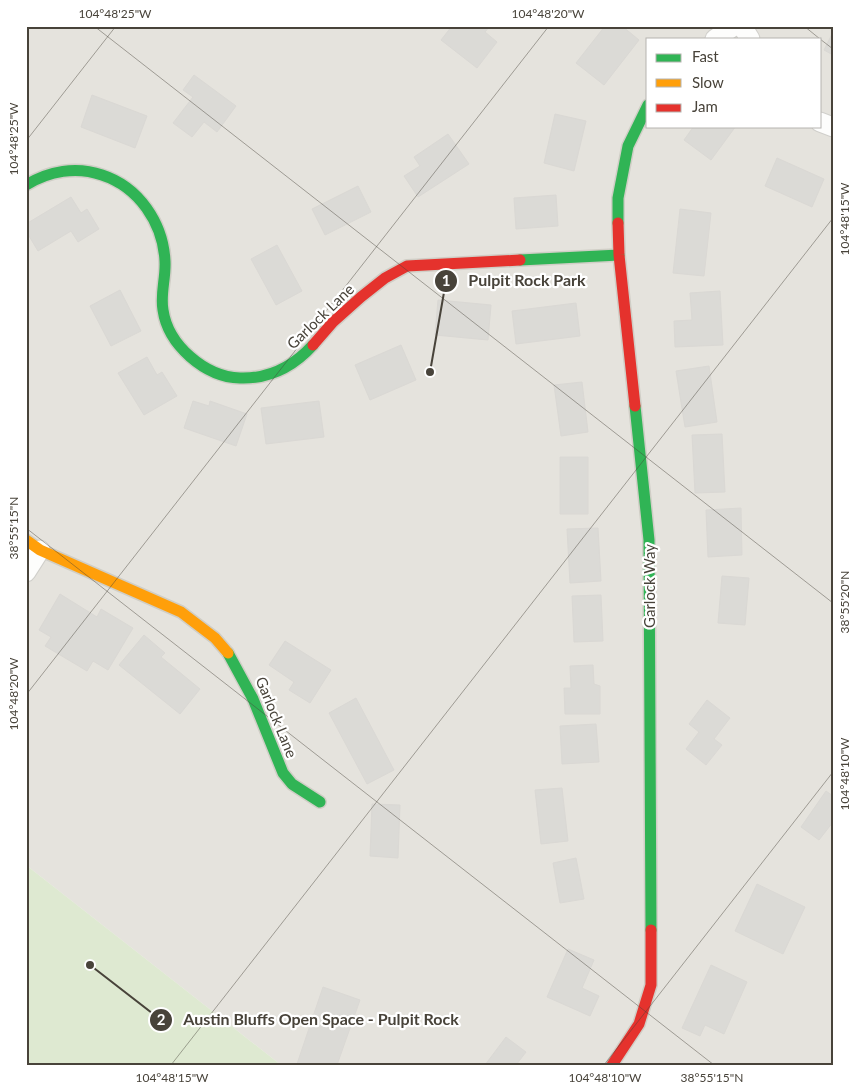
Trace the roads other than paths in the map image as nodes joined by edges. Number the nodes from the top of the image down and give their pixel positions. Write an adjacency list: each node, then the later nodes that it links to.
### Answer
1 (734, 26): 3 (street)
2 (742, 26): 4 (street)
3 (716, 38)
4 (749, 38)
5 (646, 109): 7 (street, Garlock Way)
6 (26, 185): 7 (street, Garlock Lane)
7 (620, 255): 11 (street, Garlock Way)
8 (33, 545): 9 (street); 10 (street, Garlock Lane)
9 (26, 572)
10 (320, 802)
11 (612, 1065)

